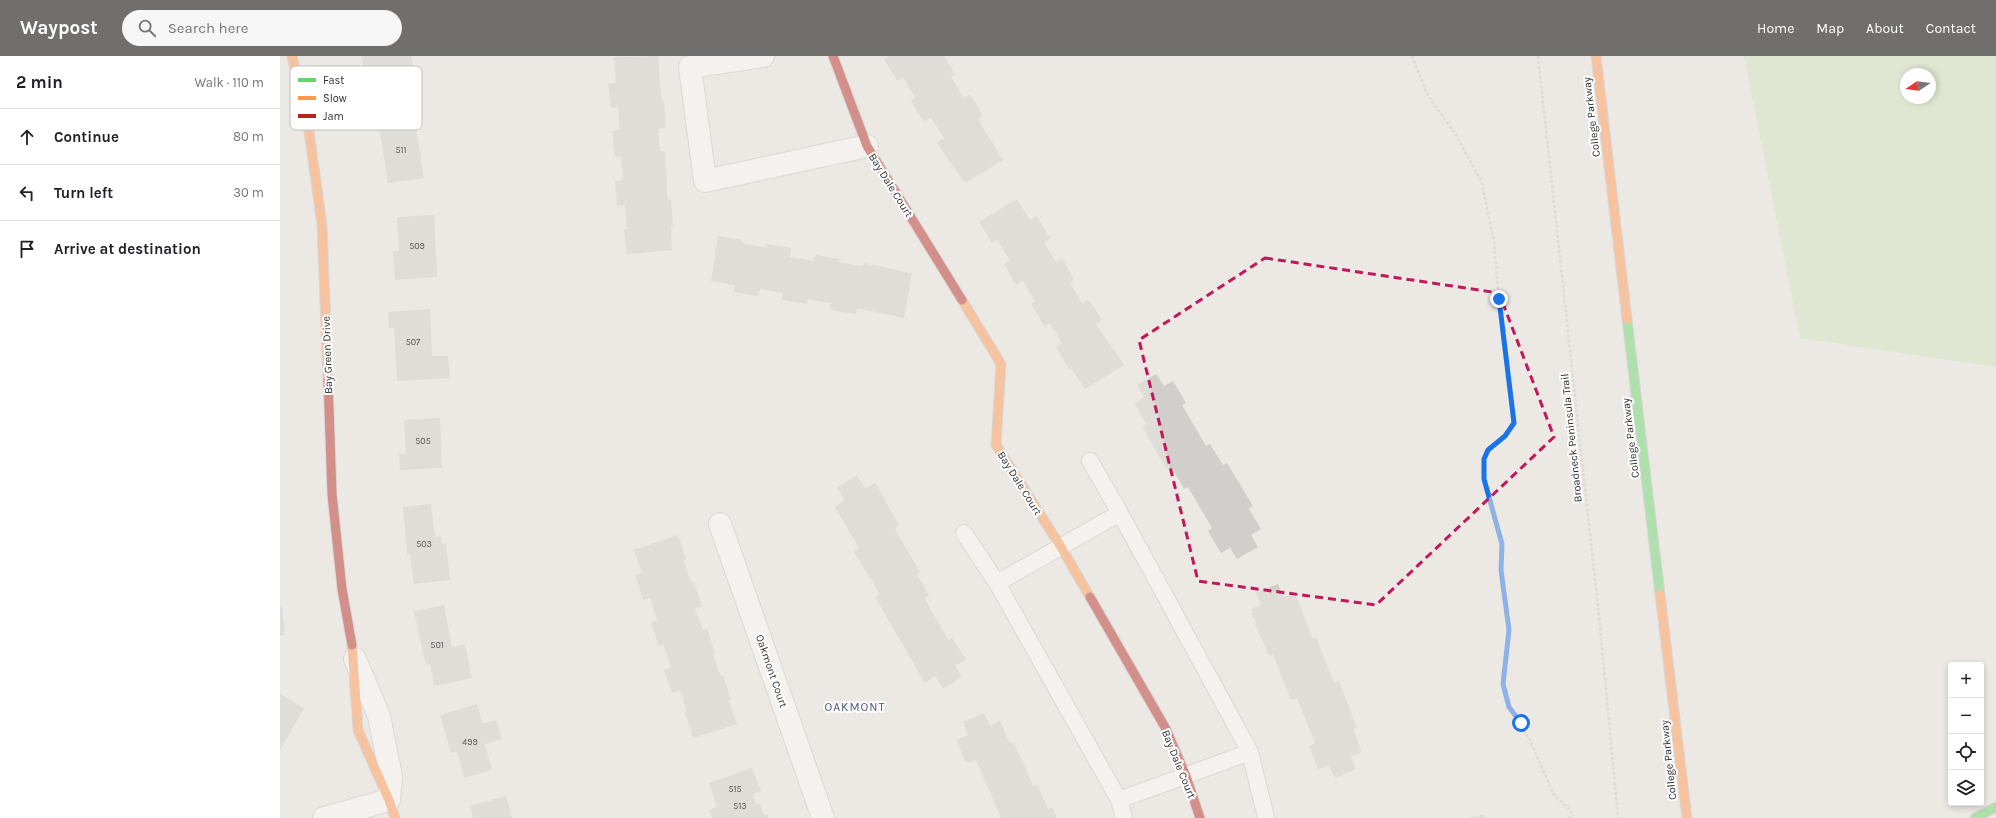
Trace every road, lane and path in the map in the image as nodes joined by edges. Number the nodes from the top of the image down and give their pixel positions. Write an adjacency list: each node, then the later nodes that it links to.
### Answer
1 (292, 56): 7 (street, Bay Green Drive)
2 (763, 56): 9 (street, Bay Dale Court)
3 (833, 56): 9 (street, Bay Dale Court)
4 (1413, 56): 27 (path)
5 (1538, 56): 28 (path, Broadneck Peninsula Trail)
6 (1596, 56): 29 (street, College Parkway)
7 (294, 66)
8 (309, 130): 16 (street, Bay Green Drive)
9 (867, 146): 14 (street, Bay Dale Court)
10 (1090, 461): 11 (lane)
11 (1120, 513): 14 (lane); 17 (lane)
12 (720, 524): 23 (street, Oakmont Court)
13 (964, 533): 15 (lane)
14 (1061, 547): 15 (lane); 18 (street, Bay Dale Court)
15 (996, 583): 19 (lane)
16 (354, 656): 21 (street, Bay Green Drive)
17 (1250, 752): 18 (lane); 26 (lane)
18 (1186, 776): 19 (lane); 25 (street, Bay Dale Court)
19 (1119, 800): 24 (lane)
20 (1996, 807): 30 (street)
21 (392, 809): 22 (street)
22 (324, 818)
23 (823, 818)
24 (1124, 818)
25 (1200, 818)
26 (1266, 818)
27 (1570, 818)
28 (1618, 818)
29 (1687, 818)
30 (1975, 818)

